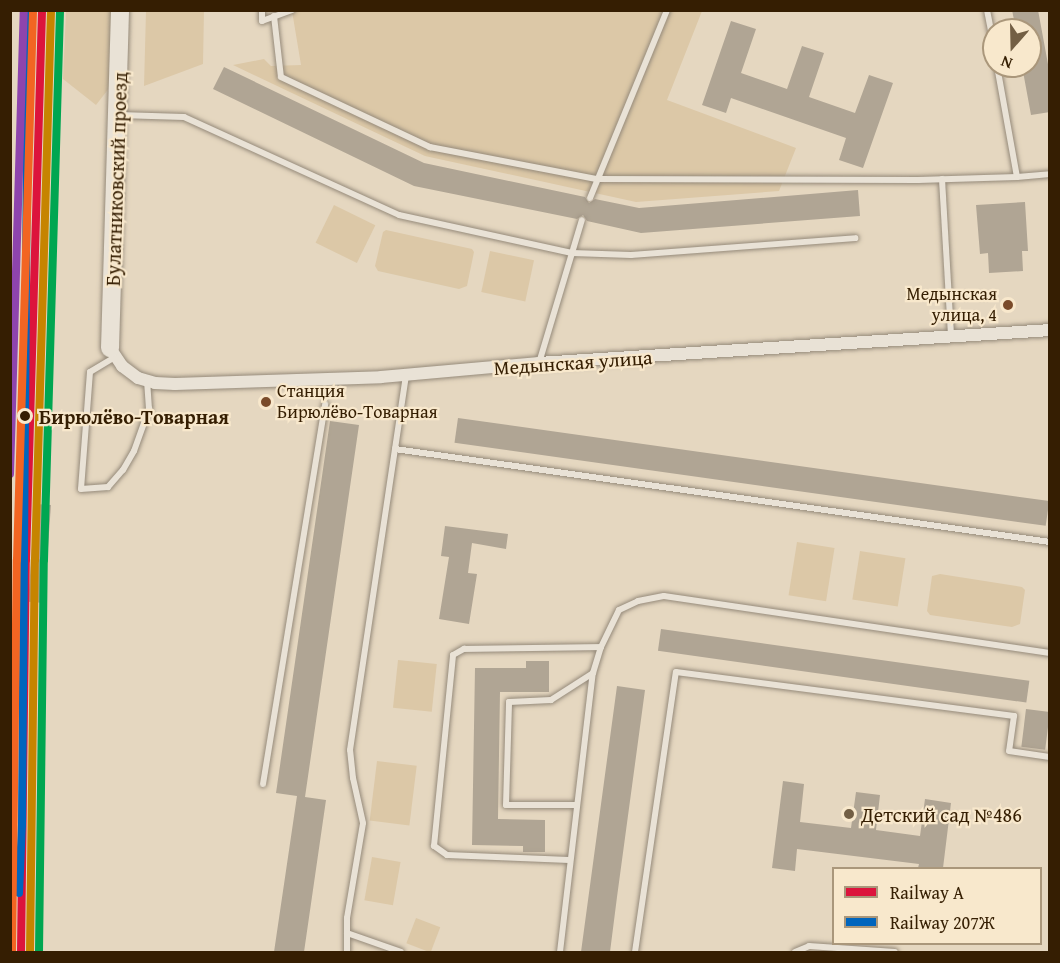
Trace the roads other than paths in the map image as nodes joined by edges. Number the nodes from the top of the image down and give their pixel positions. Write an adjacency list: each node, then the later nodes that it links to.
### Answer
1 (120, 10): 7 (street, Булатниковский проезд)
2 (262, 10): 5 (lane)
3 (292, 10): 5 (lane)
4 (667, 10): 10 (lane)
5 (274, 16): 10 (lane)
6 (1000, 78): 9 (lane)
7 (118, 115): 15 (lane); 18 (street, Булатниковский проезд)
8 (1050, 174): 9 (lane)
9 (1017, 177): 11 (lane)
10 (596, 179): 11 (lane); 12 (lane)
11 (942, 179): 17 (lane)
12 (590, 198)
13 (582, 220): 15 (lane)
14 (855, 238): 15 (lane)
15 (572, 254): 19 (lane)
16 (1050, 330): 17 (street, Медынская улица)
17 (951, 337): 19 (street, Медынская улица)
18 (113, 353): 21 (street, Медынская улица); 21 (lane)
19 (539, 363): 20 (street, Медынская улица)
20 (406, 375): 21 (street, Медынская улица); 23 (lane)
21 (147, 380)
22 (325, 404): 29 (lane)
23 (395, 449): 24 (lane); 32 (lane)
24 (1050, 542)
25 (601, 647): 26 (lane); 27 (lane); 31 (lane)
26 (1050, 653)
27 (593, 673): 30 (lane); 30 (lane)
28 (1050, 757): 36 (lane)
29 (263, 784)
30 (575, 805): 31 (lane)
31 (570, 860): 35 (lane)
32 (347, 933): 33 (lane); 34 (lane)
33 (347, 952)
34 (401, 952)
35 (560, 952)
36 (635, 952)
37 (795, 952): 38 (lane)
38 (895, 952)

